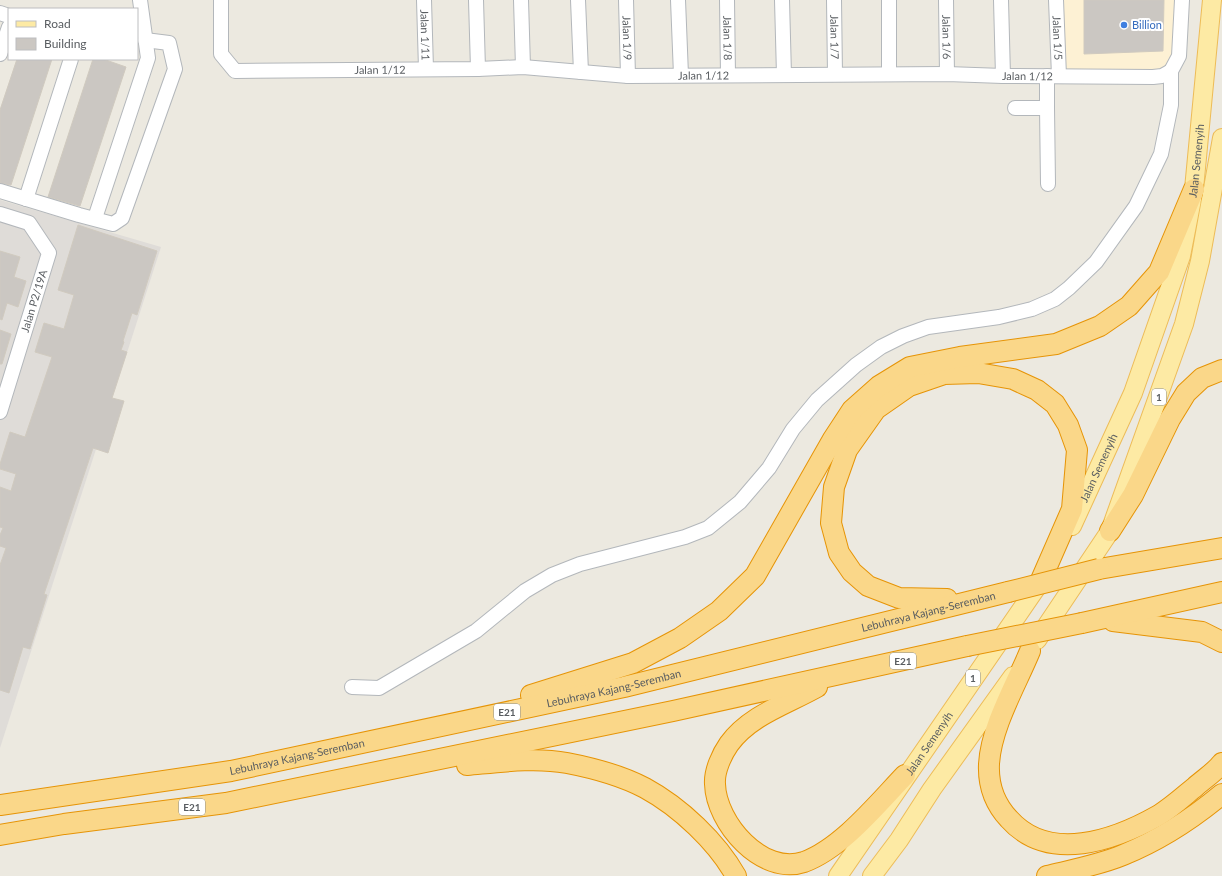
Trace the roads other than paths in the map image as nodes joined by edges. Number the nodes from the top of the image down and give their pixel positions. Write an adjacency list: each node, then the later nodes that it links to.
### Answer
1 (140, 0): 19 (street)
2 (221, 0): 24 (street, Jalan 1/12)
3 (424, 0): 24 (street, Jalan 1/11)
4 (476, 0): 25 (street)
5 (521, 0): 23 (street)
6 (578, 0): 27 (street)
7 (626, 0): 34 (street, Jalan 1/9)
8 (678, 0): 31 (street)
9 (727, 0): 32 (street, Jalan 1/8)
10 (782, 0): 33 (street)
11 (834, 0): 28 (street, Jalan 1/7)
12 (889, 0): 29 (street)
13 (946, 0): 30 (street, Jalan 1/6)
14 (1001, 0): 35 (street)
15 (1056, 0): 36 (street, Jalan 1/5)
16 (1182, 0): 26 (street)
17 (1212, 0): 41 (main road, Jalan Semenyih / 1)
18 (8, 30): 20 (street)
19 (145, 40): 21 (street); 45 (street)
20 (0, 54)
21 (142, 56): 45 (street)
22 (71, 60): 43 (street)
23 (523, 67): 25 (street, Jalan 1/12); 27 (street, Jalan 1/12)
24 (426, 69): 25 (street, Jalan 1/12)
25 (478, 69)
26 (1171, 70): 36 (street, Jalan 1/12); 59 (street)
27 (581, 72): 34 (street, Jalan 1/12)
28 (835, 74): 29 (street, Jalan 1/12); 33 (street, Jalan 1/12)
29 (889, 74): 30 (street, Jalan 1/12)
30 (947, 74): 35 (street, Jalan 1/12)
31 (681, 75): 32 (street, Jalan 1/12); 34 (street, Jalan 1/12)
32 (728, 75): 33 (street, Jalan 1/12)
33 (784, 75)
34 (628, 76)
35 (1003, 76): 36 (street, Jalan 1/12)
36 (1053, 76): 38 (street, Jalan 1/5)
37 (1015, 108): 38 (street)
38 (1047, 108): 40 (street, Jalan 1/5)
39 (1222, 138): 48 (main road, Jalan Semenyih / 1)
40 (1048, 184)
41 (1194, 189): 52 (main road, Jalan Semenyih / 1); 60 (highway)
42 (0, 190): 43 (street)
43 (26, 199): 45 (street)
44 (0, 214): 47 (street, Jalan P2/19A)
45 (96, 218)
46 (1222, 370): 48 (highway)
47 (0, 412)
48 (1110, 531): 57 (main road, Jalan Semenyih / 1)
49 (1222, 544): 51 (highway)
50 (1222, 548): 51 (highway, Lebuhraya Kajang-Seremban / E21)
51 (1202, 551): 54 (highway, Lebuhraya Kajang-Seremban / E21, bridge)
52 (1041, 580): 54 (highway); 63 (main road, Jalan Semenyih / 1)
53 (1222, 592): 55 (highway, E21)
54 (985, 598): 60 (highway, Lebuhraya Kajang-Seremban / E21)
55 (1091, 621): 56 (highway); 58 (highway, E21, bridge)
56 (1222, 642)
57 (1030, 651): 61 (highway); 69 (main road, Jalan Semenyih / 1)
58 (839, 676): 62 (highway, E21); 63 (highway)
59 (352, 687)
60 (424, 729): 65 (highway, Lebuhraya Kajang-Seremban / E21)
61 (1222, 763)
62 (383, 771): 66 (highway, E21); 67 (highway)
63 (905, 775): 68 (main road, Jalan Semenyih / 1)
64 (1222, 794): 70 (highway)
65 (0, 805)
66 (0, 835)
67 (736, 876)
68 (838, 876)
69 (872, 876)
70 (1047, 876)

